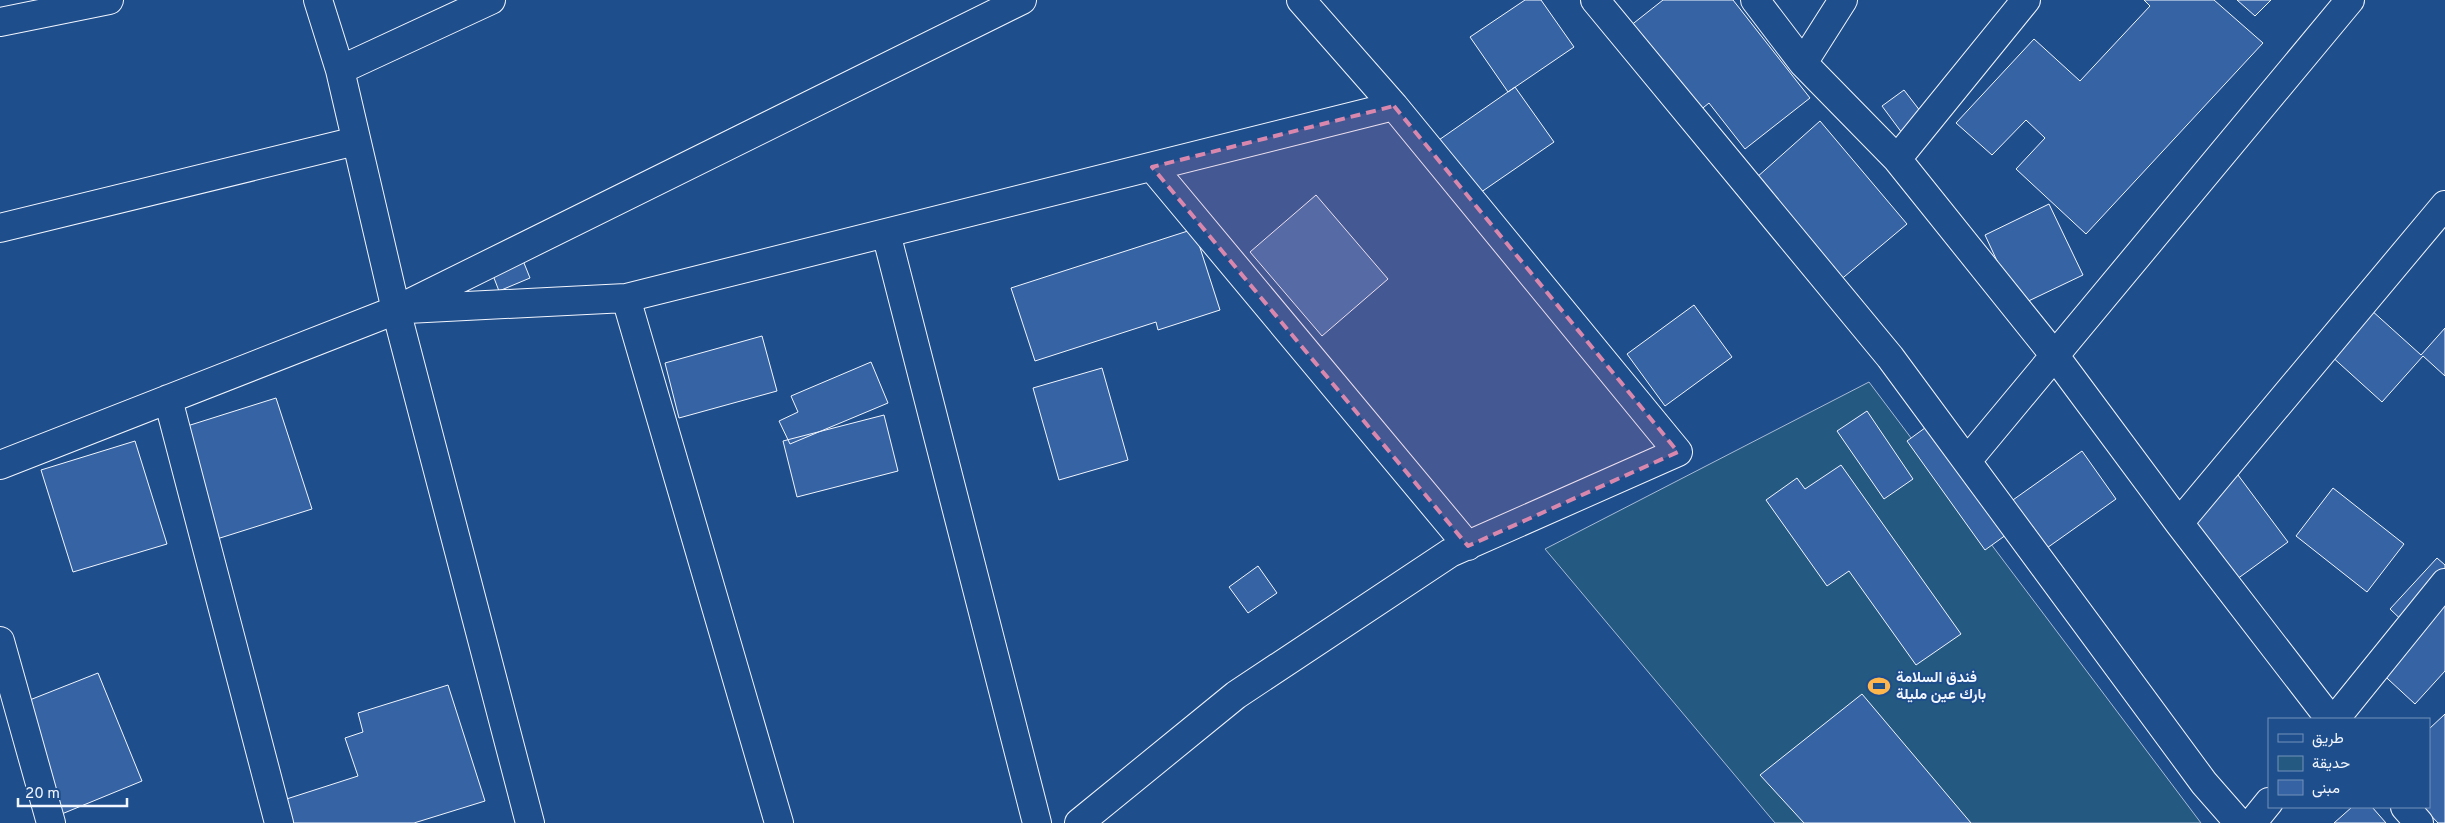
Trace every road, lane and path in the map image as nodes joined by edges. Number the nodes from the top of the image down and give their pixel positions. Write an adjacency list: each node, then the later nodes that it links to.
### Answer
1 (110, 0): 11 (street)
2 (318, 0): 13 (street)
3 (491, 0): 13 (street)
4 (1022, 0): 22 (street)
5 (1301, 0): 14 (street)
6 (1595, 0): 25 (street)
7 (1755, 0): 12 (street)
8 (1843, 0): 12 (street)
9 (2026, 0): 16 (street)
10 (2350, 0): 23 (street)
11 (0, 22)
12 (1803, 62): 16 (street)
13 (340, 70): 15 (street)
14 (1394, 106): 17 (street); 28 (street)
15 (356, 141): 19 (street); 22 (street)
16 (1897, 160): 23 (street)
17 (1152, 167): 20 (street); 28 (street)
18 (2445, 205): 27 (street)
19 (0, 228)
20 (886, 233): 21 (street); 39 (street)
21 (626, 298): 22 (street); 38 (street)
22 (396, 310): 24 (street); 37 (street)
23 (2055, 356): 25 (street); 27 (street)
24 (168, 399): 26 (street); 36 (street)
25 (1967, 461): 41 (street)
26 (0, 465)
27 (2179, 523): 31 (street)
28 (1468, 546): 40 (street)
29 (2445, 582): 32 (street)
30 (0, 641): 35 (street)
31 (2329, 718)
32 (2336, 718)
33 (2268, 803): 42 (street)
34 (2407, 808): 43 (street)
35 (51, 823)
36 (279, 823)
37 (530, 823)
38 (779, 823)
39 (1037, 823)
40 (1079, 823)
41 (2239, 823)
42 (2252, 823)
43 (2420, 823)

